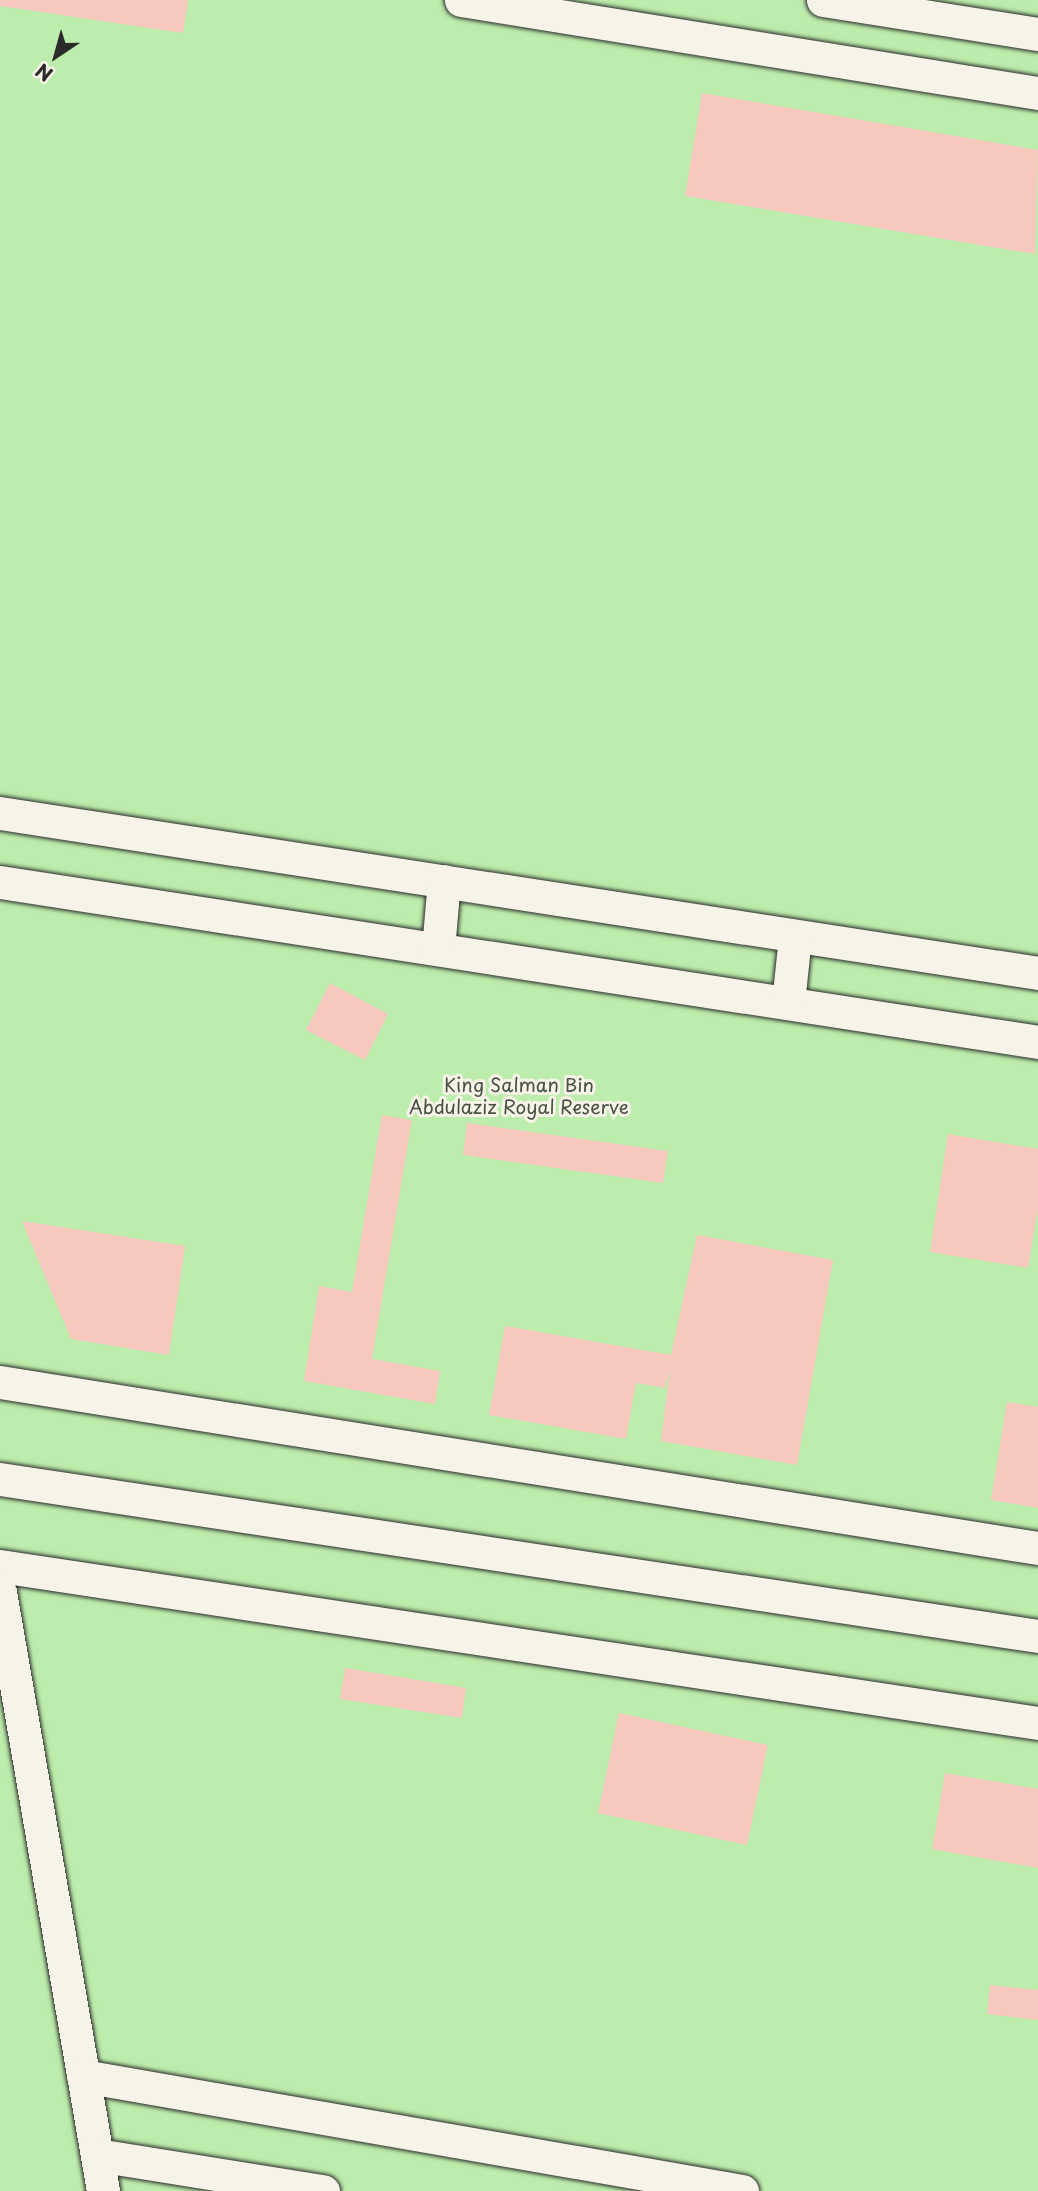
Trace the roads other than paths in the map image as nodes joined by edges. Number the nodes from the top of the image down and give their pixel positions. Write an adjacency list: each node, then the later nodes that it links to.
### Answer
1 (461, 0): 3 (street)
2 (823, 0): 4 (street)
3 (607, 12): 5 (street)
4 (1038, 34)
5 (1038, 93)
6 (0, 813): 7 (street)
7 (444, 881): 9 (street); 10 (street)
8 (0, 882): 10 (street)
9 (795, 936): 11 (street); 12 (street)
10 (438, 949): 12 (street)
11 (1038, 973)
12 (788, 1003): 13 (street)
13 (1038, 1042)
14 (0, 1382): 16 (street)
15 (0, 1479): 19 (street)
16 (1038, 1548)
17 (0, 1566): 20 (street)
18 (0, 1592): 21 (street)
19 (1038, 1636)
20 (1038, 1723)
21 (83, 2076): 22 (street); 25 (street)
22 (97, 2155): 23 (street); 24 (street)
23 (103, 2191)
24 (323, 2191)
25 (742, 2191)

